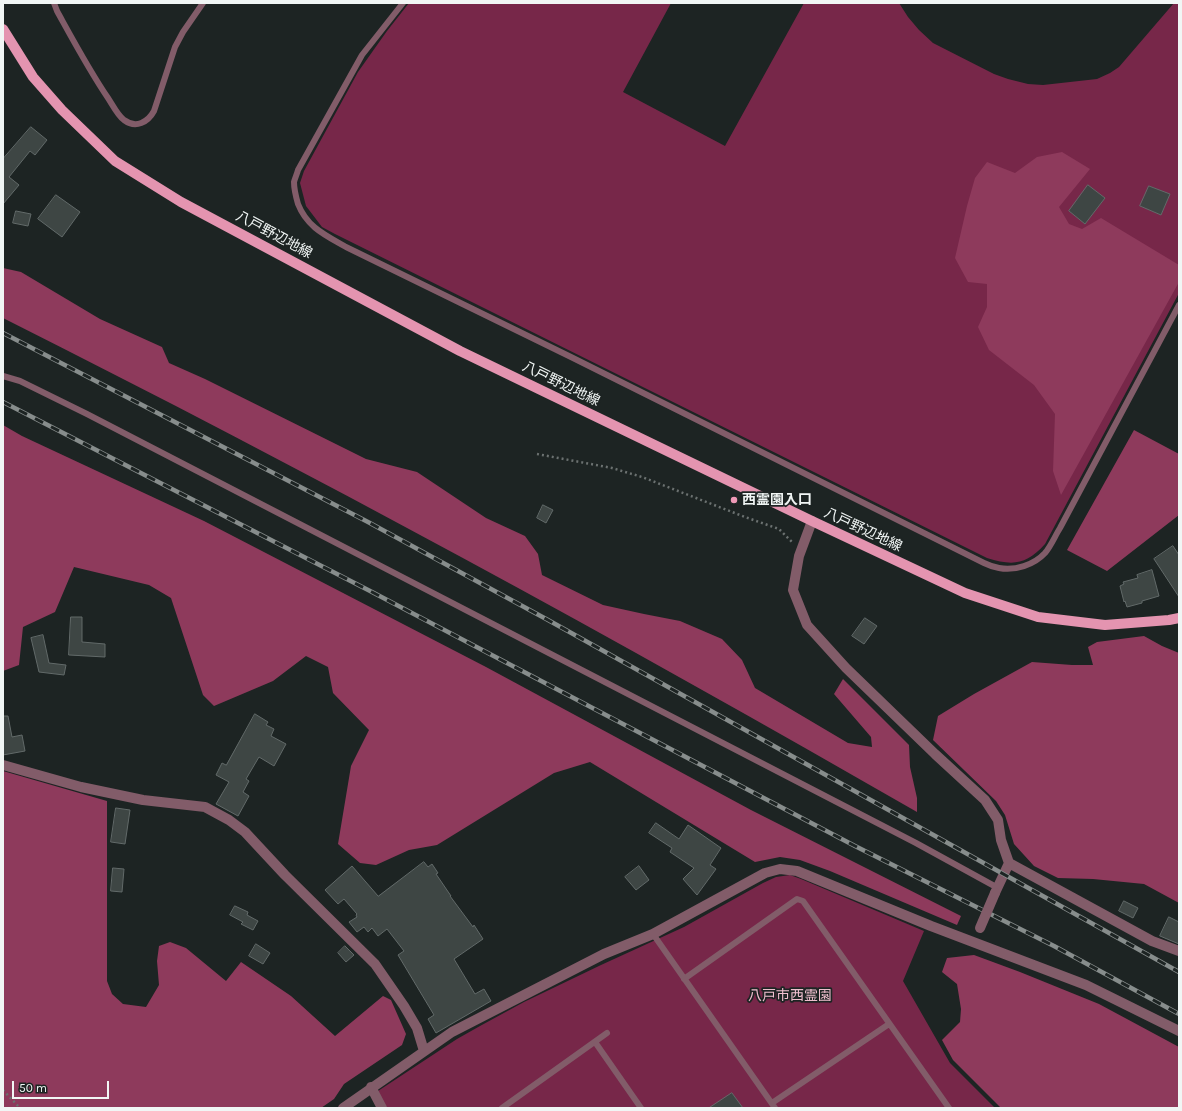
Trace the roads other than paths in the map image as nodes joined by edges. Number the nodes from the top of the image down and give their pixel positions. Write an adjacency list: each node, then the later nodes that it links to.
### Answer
1 (54, 3): 2 (lane)
2 (203, 3)
3 (403, 3): 5 (lane)
4 (3, 29): 7 (main road, 八戸野辺地線)
5 (1179, 305)
6 (3, 376): 11 (lane)
7 (812, 521): 8 (main road, 八戸野辺地線); 10 (street)
8 (1179, 618)
9 (3, 765): 20 (street)
10 (1009, 863): 11 (street); 14 (street)
11 (996, 890): 13 (street, bridge)
12 (653, 934): 13 (street); 15 (lane); 20 (street)
13 (974, 942): 17 (street)
14 (1179, 951)
15 (684, 979): 16 (lane); 22 (lane)
16 (889, 1024): 22 (lane); 27 (lane)
17 (1179, 1031)
18 (607, 1033): 19 (lane)
19 (595, 1042): 25 (lane); 26 (lane)
20 (424, 1051): 21 (street)
21 (371, 1087): 23 (street); 24 (street)
22 (774, 1105)
23 (343, 1108)
24 (382, 1108)
25 (502, 1108)
26 (640, 1108)
27 (949, 1108)

